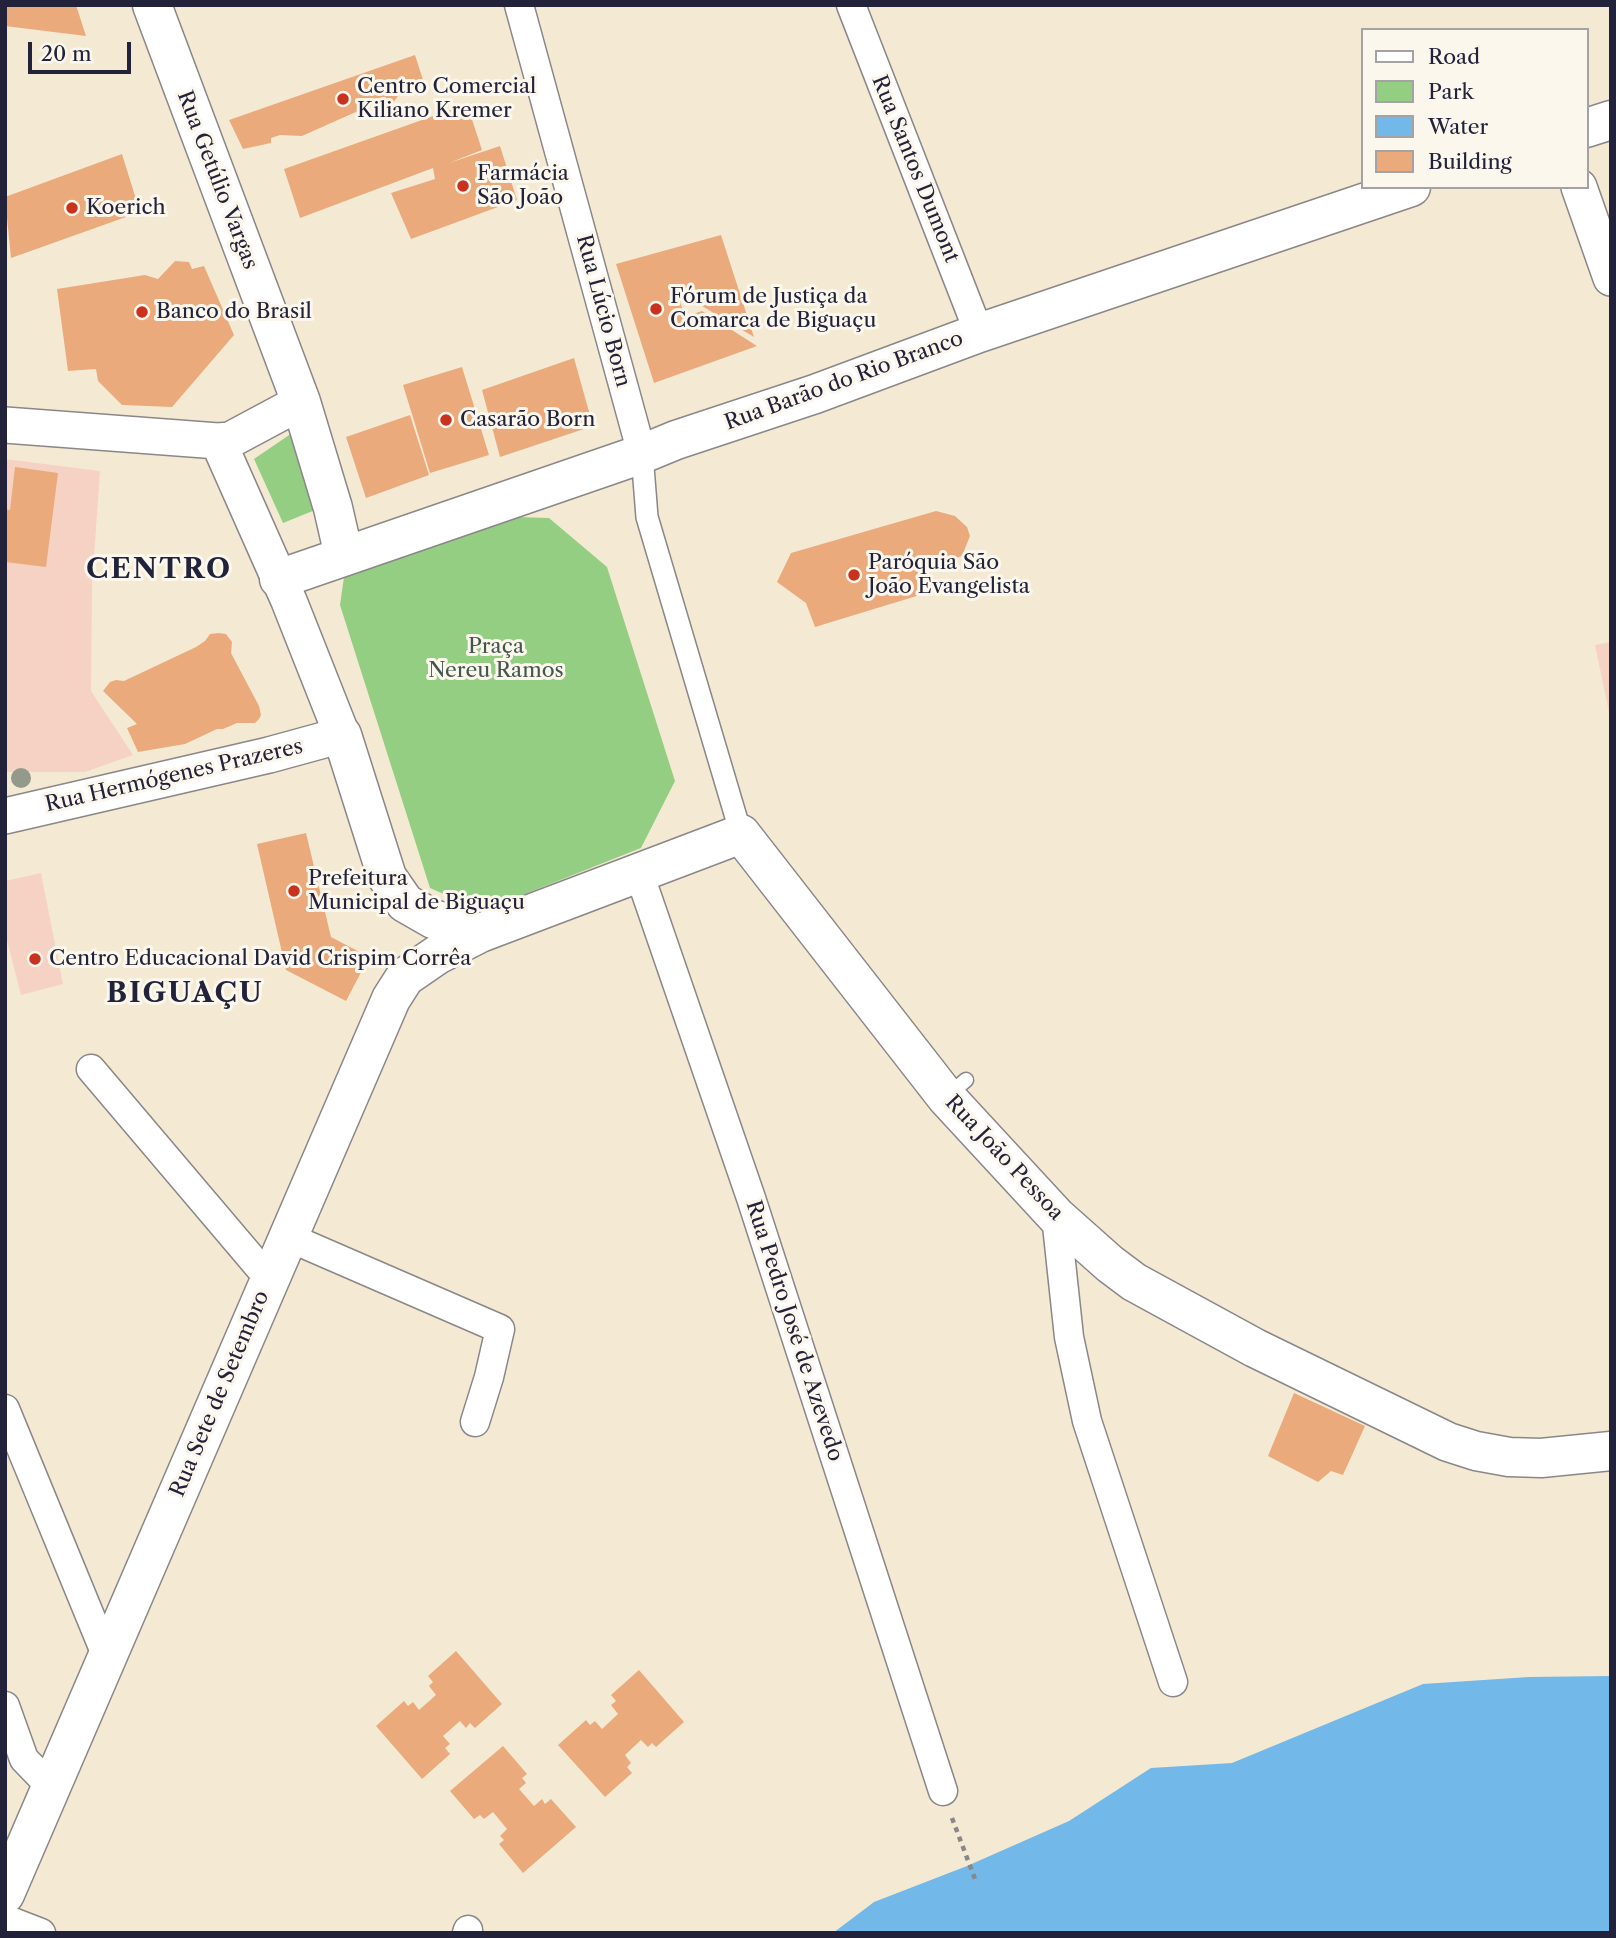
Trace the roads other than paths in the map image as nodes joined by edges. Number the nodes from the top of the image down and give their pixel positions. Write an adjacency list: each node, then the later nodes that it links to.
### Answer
1 (152, 5): 10 (main road, Rua Getúlio Vargas)
2 (519, 5): 13 (street, Rua Lúcio Born)
3 (851, 5): 9 (street, Rua Santos Dumont)
4 (1611, 120): 5 (main road)
5 (1588, 127)
6 (1405, 189): 9 (main road, Rua Barão do Rio Branco)
7 (1580, 189): 8 (street)
8 (1611, 278)
9 (979, 333): 13 (main road, Rua Barão do Rio Branco)
10 (301, 402): 12 (street); 14 (main road, Rua Getúlio Vargas)
11 (5, 425): 12 (street)
12 (218, 441): 15 (street)
13 (642, 454): 14 (main road, Rua Barão do Rio Branco); 18 (street)
14 (344, 556): 15 (main road, Rua Barão do Rio Branco)
15 (279, 579): 16 (street)
16 (342, 735): 17 (street, Rua Hermógenes Prazeres); 20 (main road)
17 (5, 816)
18 (741, 834): 19 (main road); 22 (main road, Rua João Pessoa)
19 (639, 873): 20 (main road); 32 (street, Rua Pedro José de Azevedo)
20 (480, 933): 23 (main road, Rua Sete de Setembro)
21 (91, 1069): 24 (street)
22 (1056, 1216): 27 (main road, Rua João Pessoa); 29 (street)
23 (288, 1237): 24 (main road, Rua Sete de Setembro); 26 (street)
24 (270, 1280): 28 (main road, Rua Sete de Setembro)
25 (5, 1409): 28 (street)
26 (475, 1422)
27 (1611, 1451)
28 (107, 1657): 31 (main road, Rua Sete de Setembro)
29 (1173, 1682)
30 (5, 1706): 31 (street)
31 (51, 1787): 33 (main road, Rua Sete de Setembro)
32 (943, 1791)
33 (5, 1894)
34 (5, 1919): 35 (street)
35 (41, 1933)

